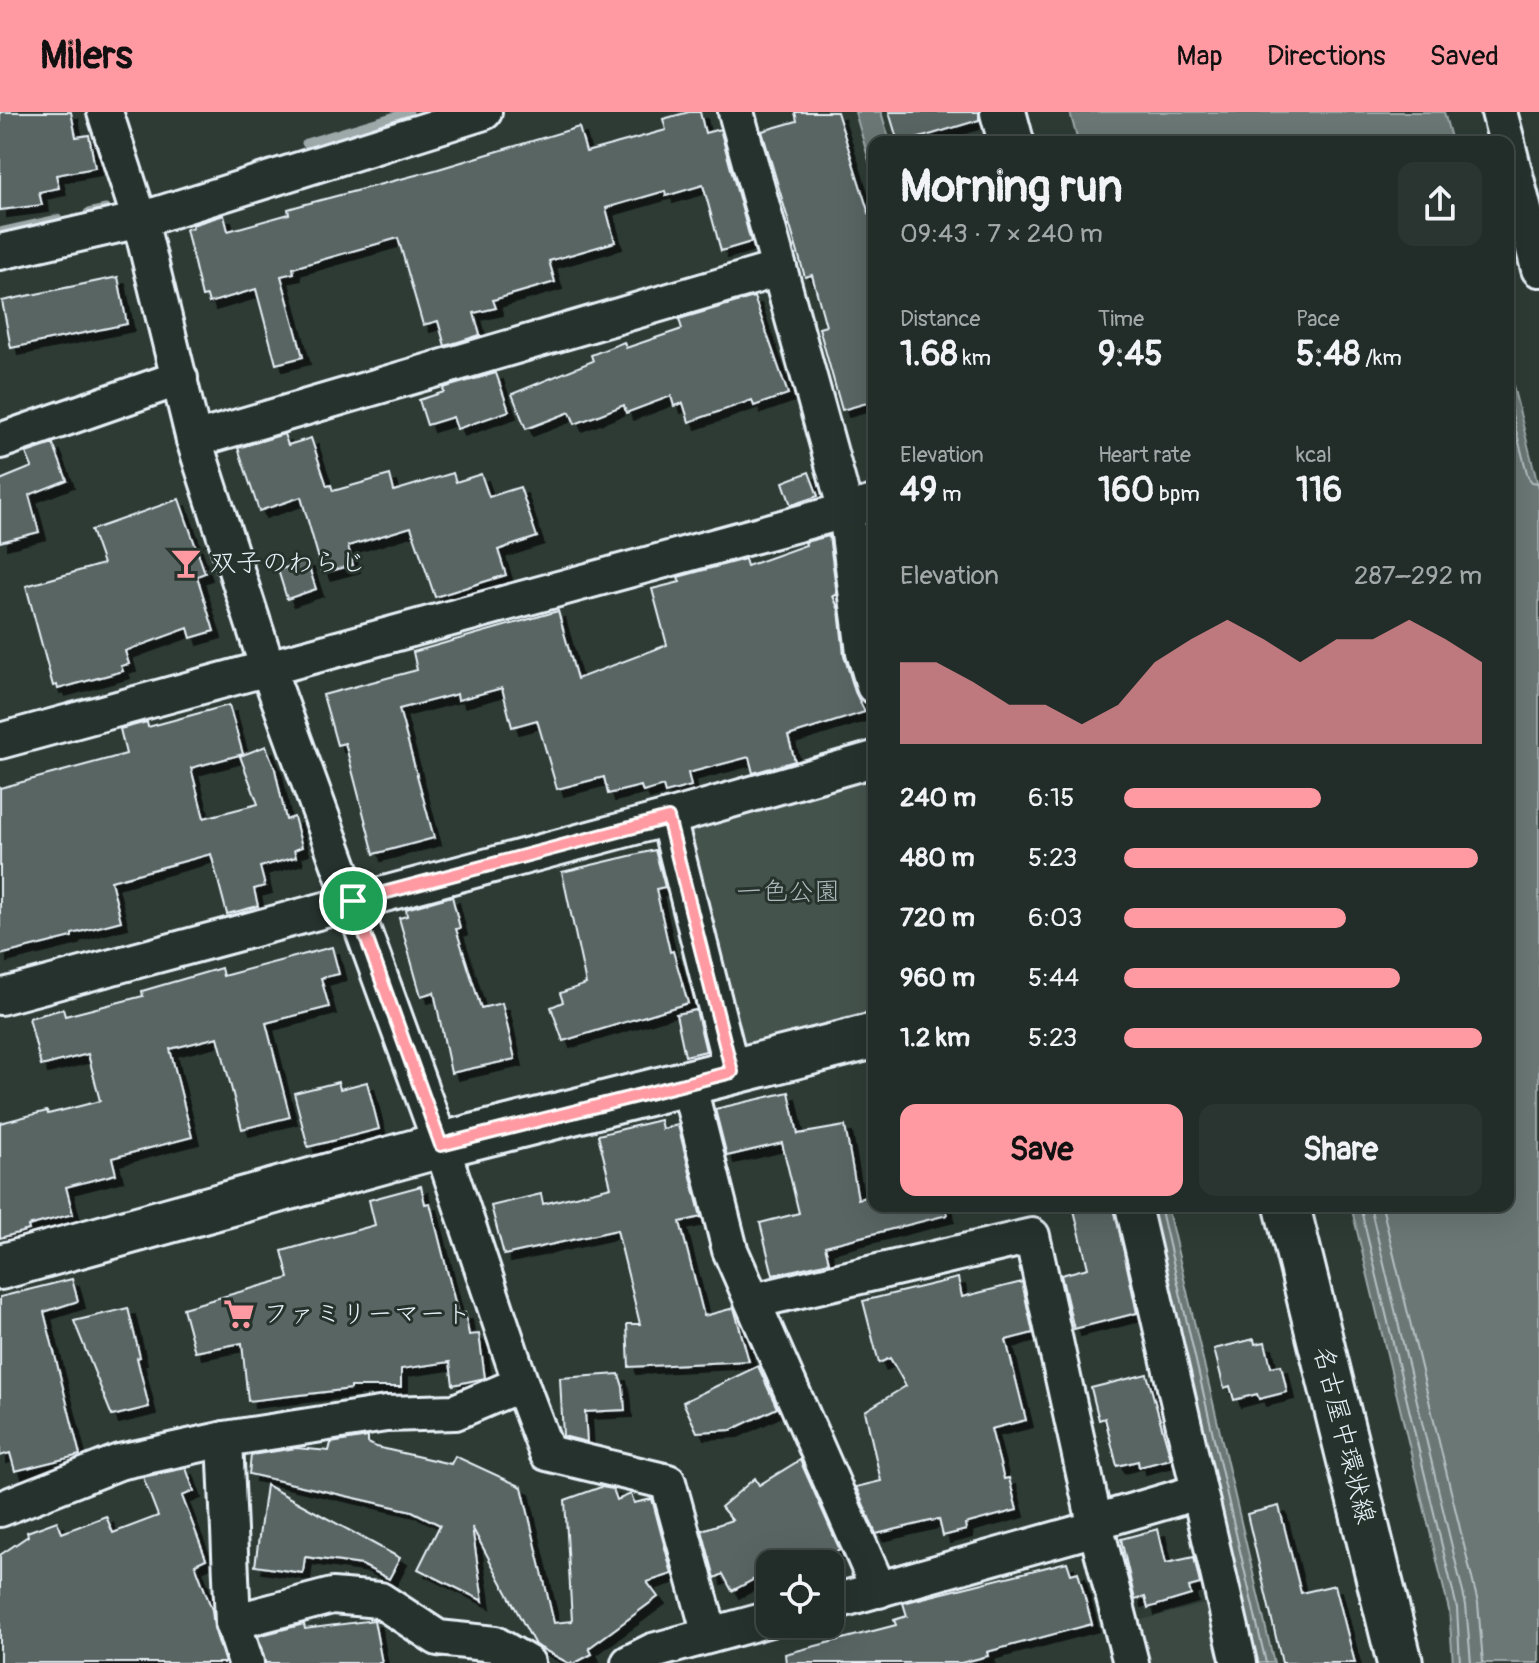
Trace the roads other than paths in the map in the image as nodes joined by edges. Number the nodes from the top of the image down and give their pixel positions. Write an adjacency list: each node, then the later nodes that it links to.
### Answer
1 (105, 112): 9 (street)
2 (484, 112): 9 (street)
3 (736, 112): 11 (street)
4 (1003, 112): 6 (street)
5 (1499, 112): 7 (street)
6 (1009, 136)
7 (1505, 136)
8 (1514, 171): 12 (street)
9 (140, 220): 10 (street); 13 (street)
10 (0, 252)
11 (779, 269): 14 (street); 16 (street)
12 (1539, 269)
13 (180, 378): 14 (street); 15 (street)
14 (194, 440): 18 (street)
15 (0, 441)
16 (860, 507): 17 (street); 18 (street)
17 (868, 666)
18 (268, 669): 19 (street); 22 (street)
19 (0, 741)
20 (868, 761): 21 (street)
21 (668, 818): 22 (street); 25 (street)
22 (353, 901): 23 (street); 27 (street)
23 (0, 997)
24 (868, 1038): 25 (street)
25 (732, 1072): 26 (street)
26 (688, 1083): 27 (street); 31 (street)
27 (441, 1145): 30 (street); 32 (street)
28 (1134, 1212): 34 (street)
29 (1288, 1212): 47 (street, 名古屋中環状線)
30 (0, 1267)
31 (753, 1301): 36 (street); 37 (street)
32 (521, 1384): 33 (street); 41 (street)
33 (225, 1439): 35 (street); 39 (street)
34 (1198, 1492): 36 (street); 46 (street)
35 (0, 1509)
36 (1096, 1525): 37 (street); 45 (street)
37 (879, 1590): 38 (street)
38 (844, 1599)
39 (233, 1622): 42 (street); 43 (street)
40 (756, 1623): 41 (street)
41 (710, 1635): 44 (street)
42 (246, 1663)
43 (527, 1663)
44 (629, 1663)
45 (1131, 1663)
46 (1239, 1663)
47 (1400, 1663)

